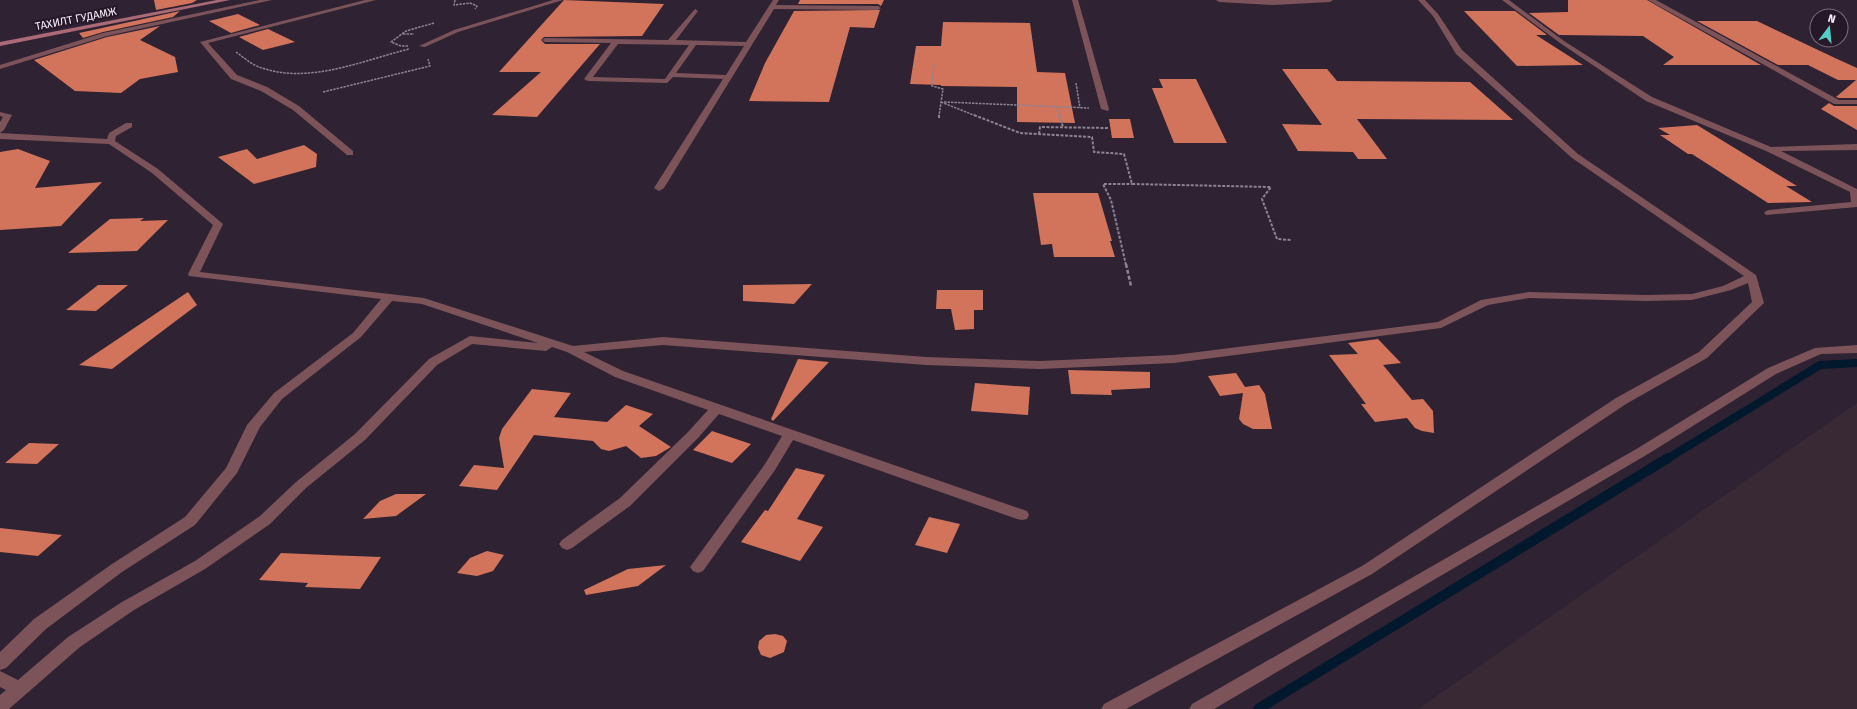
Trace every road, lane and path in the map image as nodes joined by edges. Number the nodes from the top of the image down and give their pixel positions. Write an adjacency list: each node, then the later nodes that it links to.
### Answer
1 (227, 0): 18 (main road, ТАХИЛТ ГУДАМЖ)
2 (269, 0): 24 (street)
3 (373, 0): 45 (street)
4 (560, 0): 20 (street)
5 (1075, 0): 33 (street)
6 (1219, 0): 7 (street)
7 (1330, 0)
8 (1420, 0): 50 (street)
9 (1505, 0): 44 (street)
10 (1651, 0): 30 (street)
11 (774, 4): 12 (street); 19 (street)
12 (878, 8)
13 (695, 11): 16 (street)
14 (545, 40): 15 (street)
15 (616, 41): 16 (street); 25 (street)
16 (670, 42): 17 (street)
17 (694, 43): 19 (street); 25 (street)
18 (0, 44)
19 (749, 44): 26 (street)
20 (423, 46): 21 (path)
21 (233, 49)
22 (428, 59): 28 (path)
23 (934, 64): 29 (path)
24 (0, 67)
25 (671, 75): 26 (street)
26 (728, 77): 47 (street)
27 (1076, 83): 32 (path)
28 (323, 92)
29 (941, 102): 31 (path); 35 (path); 40 (path)
30 (1857, 102)
31 (1057, 107): 32 (path); 37 (path)
32 (1080, 108): 33 (path)
33 (1105, 109)
34 (0, 114): 39 (street)
35 (939, 118)
36 (129, 125): 42 (street)
37 (1063, 127): 38 (path); 40 (path)
38 (1109, 128)
39 (0, 130)
40 (1040, 134): 46 (path)
41 (0, 136): 42 (street)
42 (111, 142): 52 (street)
43 (1857, 148): 44 (street)
44 (1769, 149): 48 (street)
45 (350, 153)
46 (1132, 184): 49 (path); 51 (path)
47 (660, 188)
48 (1769, 213)
49 (1291, 240)
50 (1752, 277): 54 (street); 64 (street)
51 (1131, 286)
52 (389, 297): 54 (street); 60 (street)
53 (1857, 349): 65 (street)
54 (572, 350): 55 (street); 62 (street)
55 (717, 408): 56 (street); 58 (street)
56 (790, 433): 57 (street); 59 (street)
57 (1022, 515)
58 (567, 544)
59 (698, 567)
60 (0, 664)
61 (0, 678): 62 (street)
62 (18, 689): 63 (street)
63 (0, 706)
64 (1110, 709)
65 (1198, 709)

